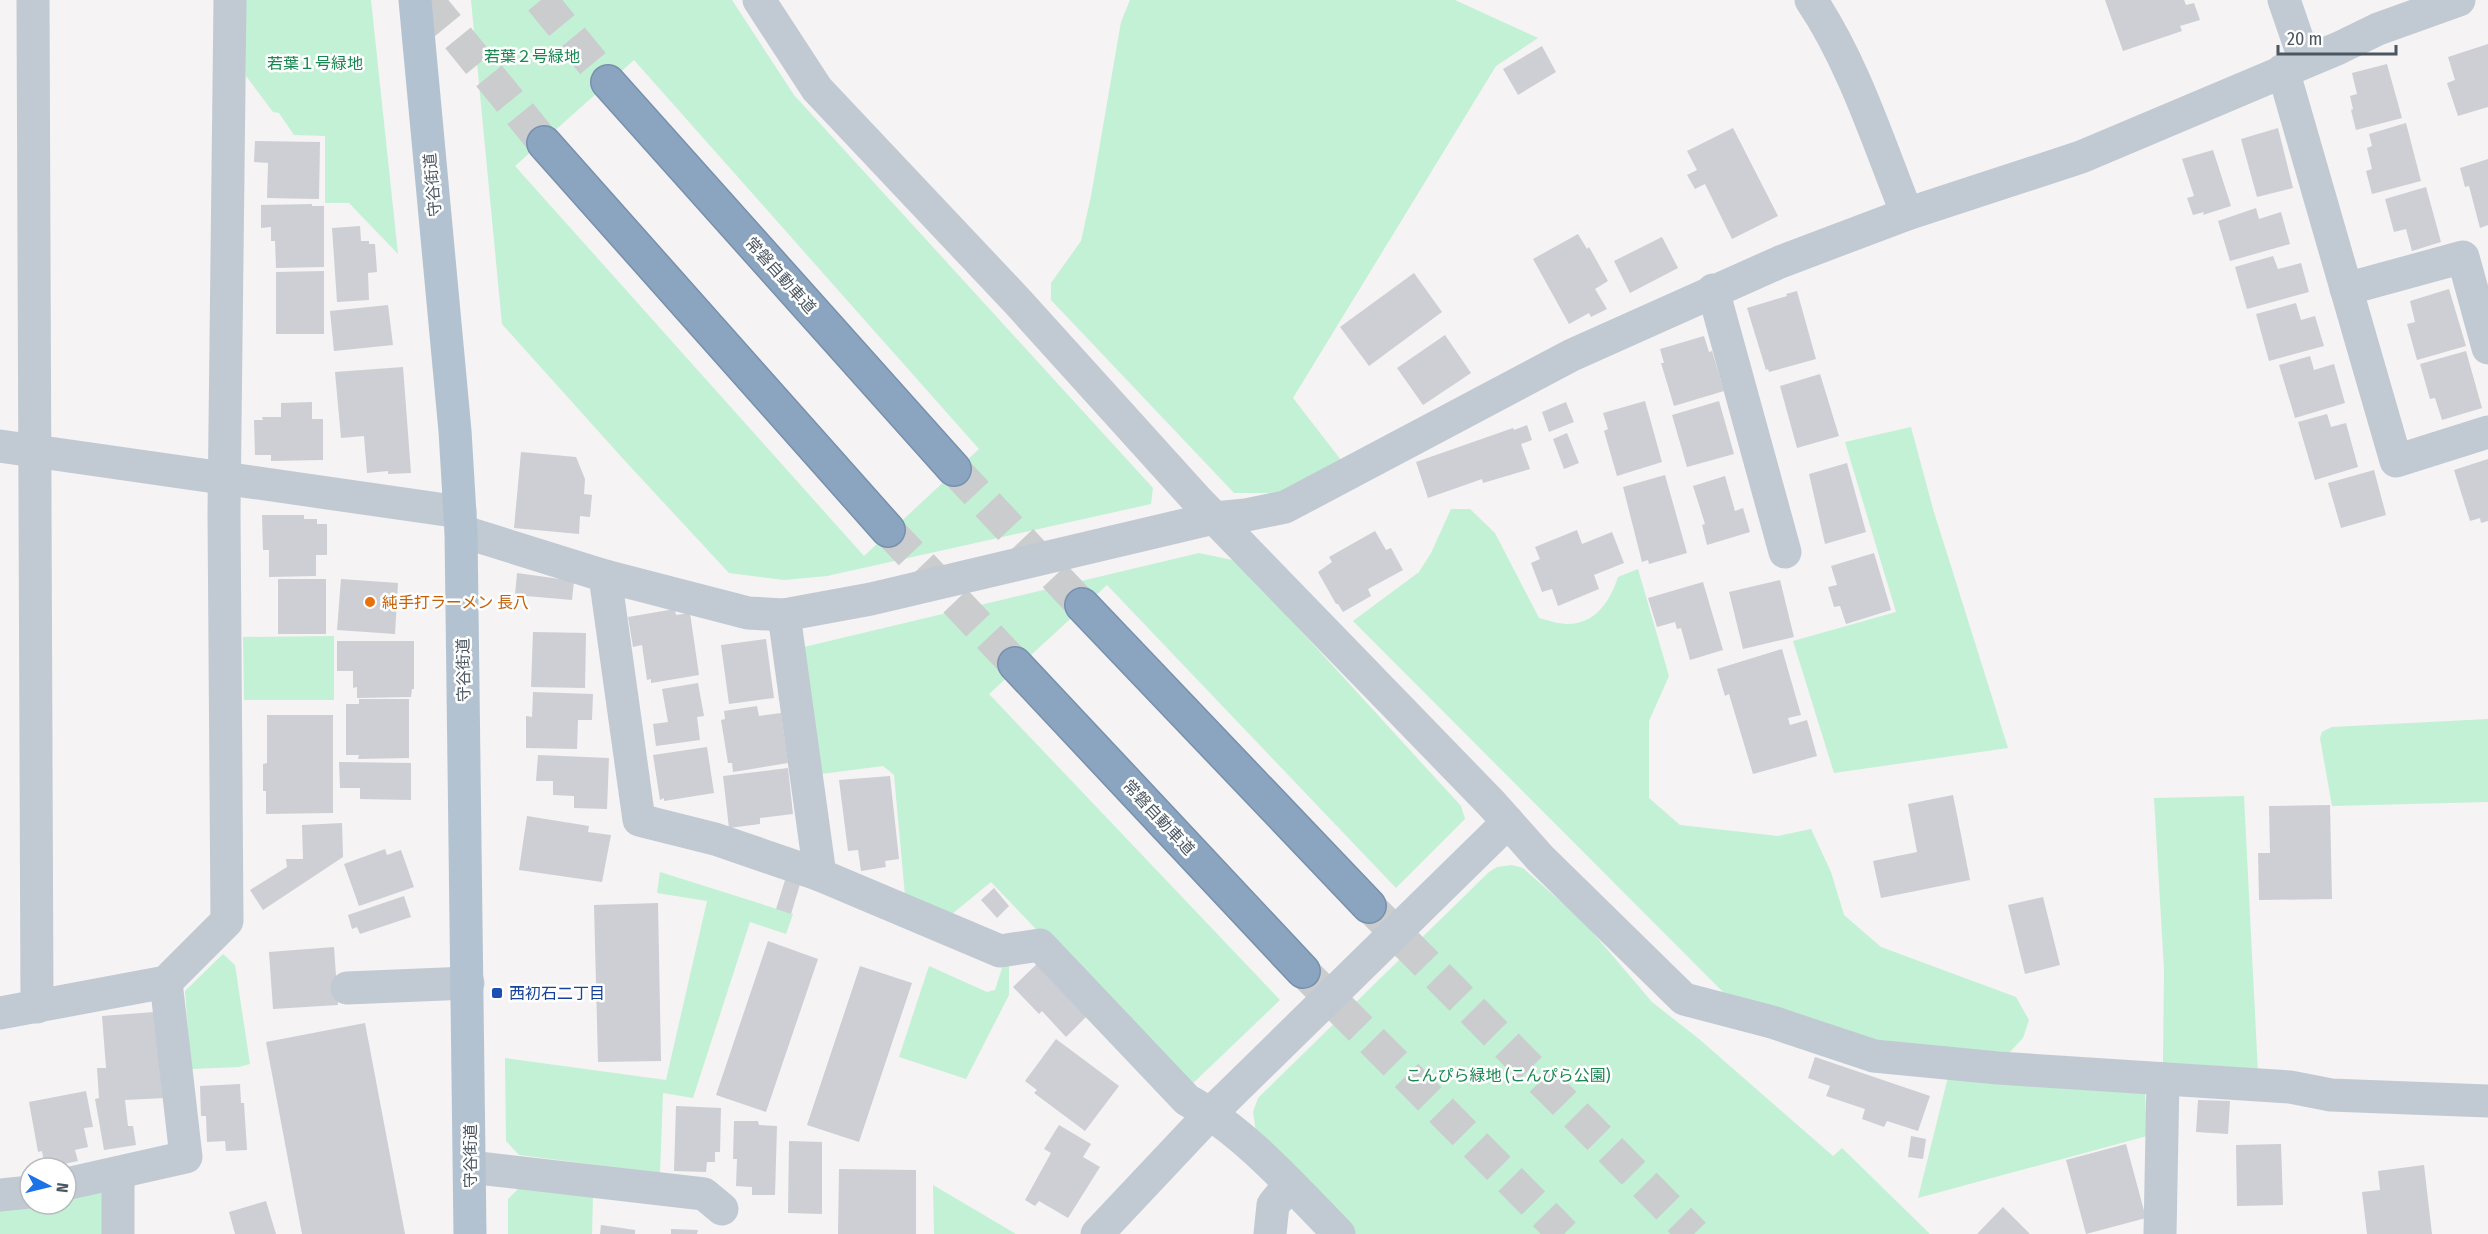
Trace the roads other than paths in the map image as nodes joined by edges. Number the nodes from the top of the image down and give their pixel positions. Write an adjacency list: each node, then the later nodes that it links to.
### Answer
1 (33, 0): 17 (street)
2 (230, 0): 19 (street)
3 (415, 0): 21 (main road, 守谷街道)
4 (759, 0): 20 (street)
5 (1811, 0): 11 (street)
6 (2284, 0): 8 (street)
7 (2459, 0): 8 (street)
8 (2294, 66): 11 (street); 12 (street)
9 (608, 82): 18 (highway, 常磐自動車道)
10 (544, 143): 22 (highway)
11 (1907, 214): 13 (street)
12 (2346, 289): 14 (street); 15 (street)
13 (1713, 290): 20 (street); 23 (street)
14 (2488, 348)
15 (2488, 432)
16 (0, 446): 17 (street)
17 (34, 452): 19 (street); 35 (street)
18 (954, 469)
19 (224, 478): 21 (street); 32 (street)
20 (1214, 518): 26 (street); 28 (street)
21 (461, 522): 24 (street); 33 (main road, 守谷街道)
22 (888, 530)
23 (1785, 552)
24 (605, 576): 26 (street); 29 (street)
25 (1082, 605): 30 (highway)
26 (784, 615): 29 (street)
27 (1015, 664): 31 (highway, 常磐自動車道)
28 (1508, 822): 37 (street); 39 (street)
29 (820, 874): 39 (street)
30 (1369, 906)
31 (1303, 971)
32 (166, 982): 35 (street); 41 (street)
33 (468, 983): 34 (street); 40 (main road, 守谷街道)
34 (347, 988)
35 (38, 1007): 36 (street)
36 (0, 1013)
37 (2163, 1079): 38 (street); 52 (street)
38 (2488, 1101)
39 (1211, 1113): 43 (street); 49 (street)
40 (470, 1167): 46 (street); 48 (main road, 守谷街道)
41 (118, 1173): 42 (street); 47 (street)
42 (78, 1181)
43 (1290, 1184): 50 (street); 51 (street)
44 (18, 1193): 45 (street)
45 (0, 1195)
46 (722, 1209)
47 (118, 1234)
48 (470, 1234)
49 (1097, 1234)
50 (1270, 1234)
51 (1340, 1234)
52 (2160, 1234)

